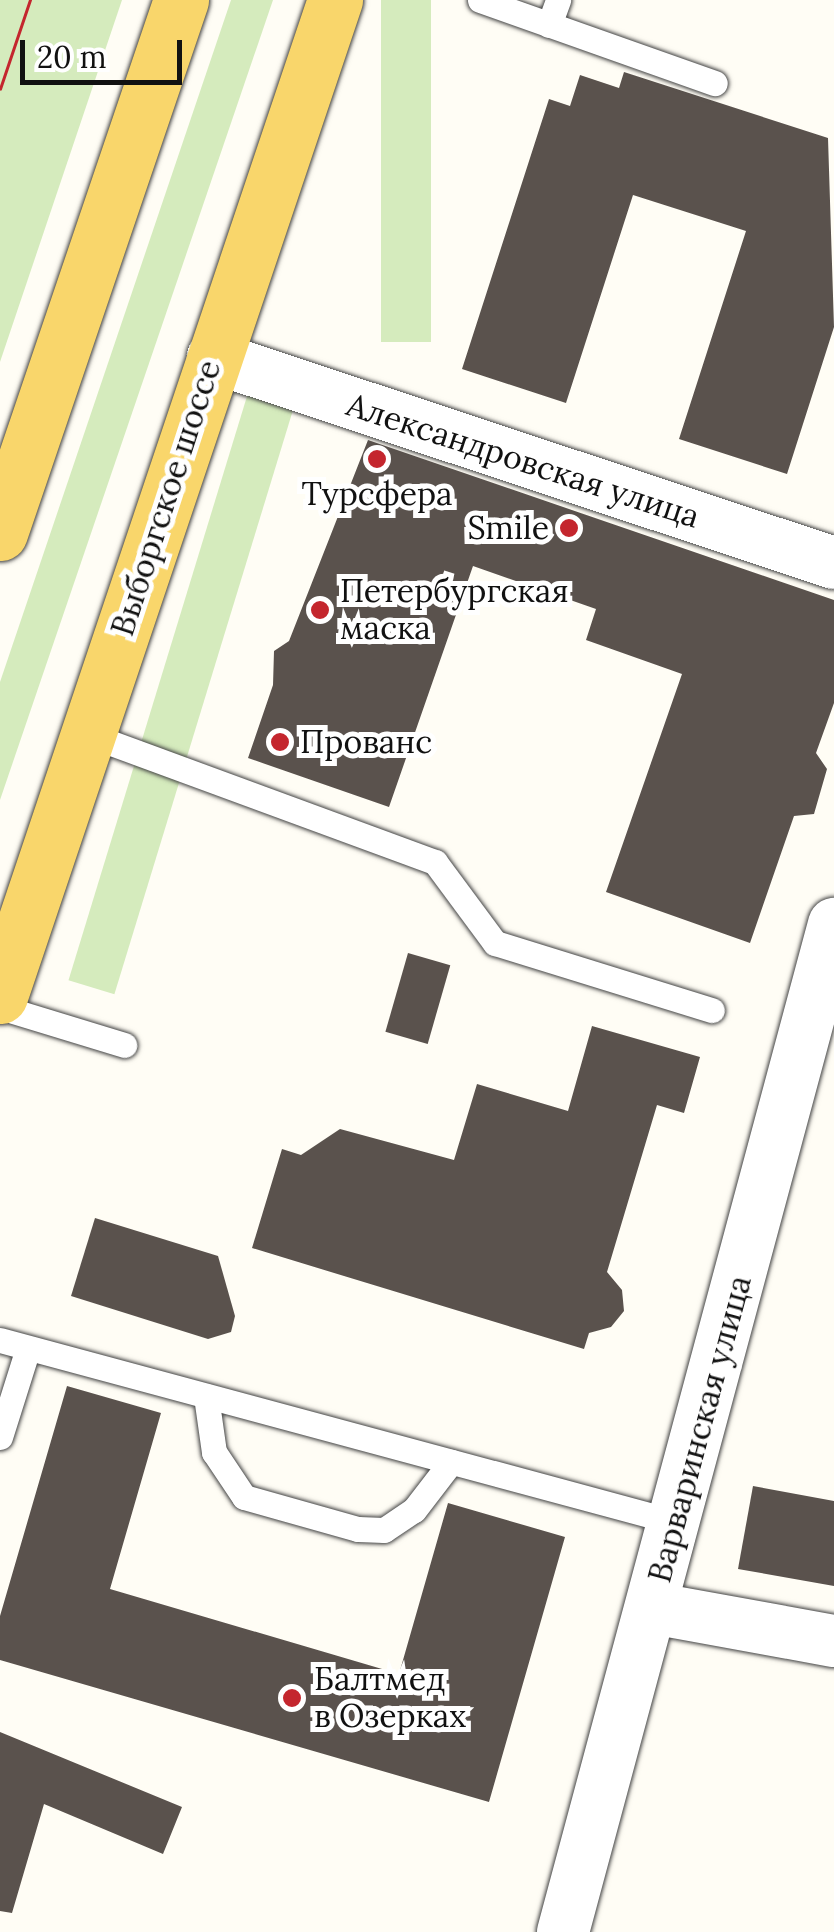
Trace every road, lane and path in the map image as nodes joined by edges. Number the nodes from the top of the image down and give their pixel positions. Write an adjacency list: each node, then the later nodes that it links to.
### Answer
1 (181, 0): 7 (main road)
2 (335, 0): 6 (main road, Выборгское шоссе)
3 (480, 0): 4 (lane)
4 (553, 12): 5 (lane)
5 (715, 83)
6 (213, 357): 8 (street, Александровская улица); 9 (main road, Выборгское шоссе)
7 (0, 533)
8 (834, 563)
9 (88, 734): 11 (main road, Выборгское шоссе); 13 (lane)
10 (834, 924): 20 (street, Варваринская улица)
11 (0, 996)
12 (0, 1007): 14 (lane)
13 (712, 1010)
14 (124, 1044)
15 (0, 1340): 16 (lane)
16 (28, 1348): 17 (lane); 18 (lane)
17 (206, 1396): 19 (lane); 19 (lane)
18 (0, 1437)
19 (451, 1462): 20 (lane)
20 (676, 1522): 21 (street, Варваринская улица)
21 (652, 1608): 22 (street); 23 (street, Варваринская улица)
22 (834, 1642)
23 (563, 1932)

